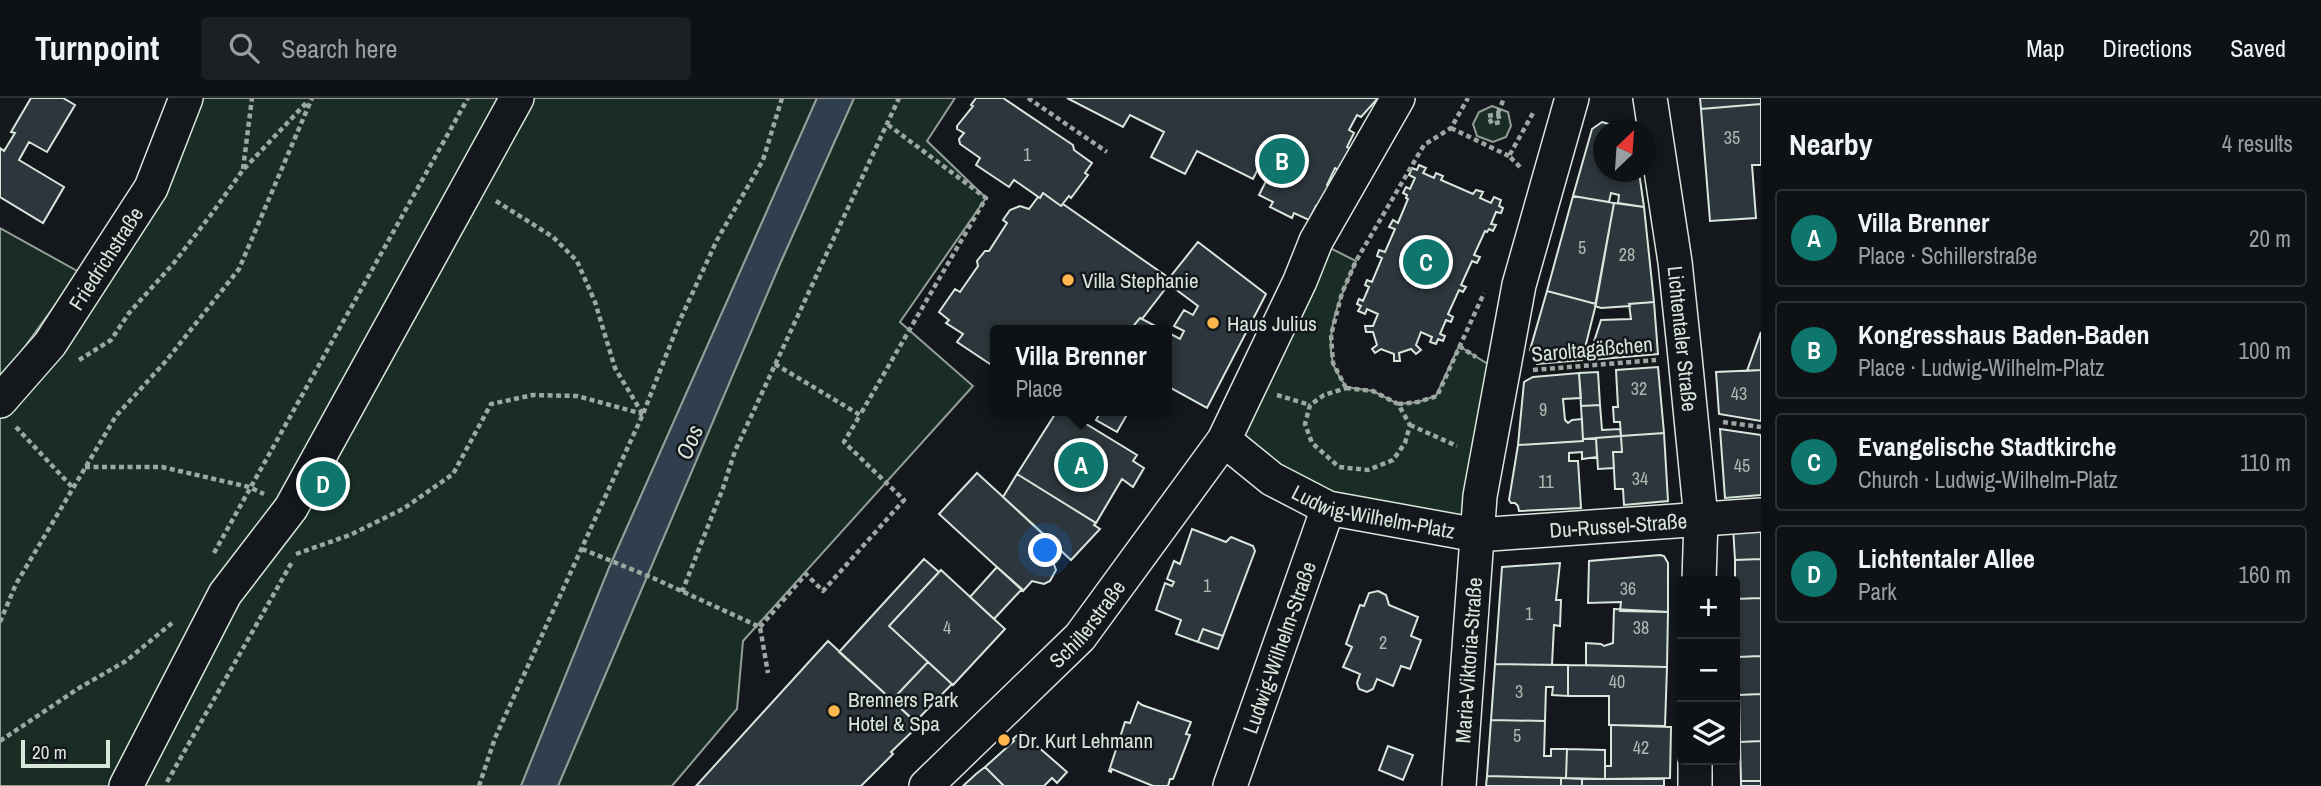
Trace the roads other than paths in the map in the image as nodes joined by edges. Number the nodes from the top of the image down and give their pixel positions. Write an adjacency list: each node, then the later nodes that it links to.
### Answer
1 (186, 98): 7 (street, Friedrichstraße)
2 (517, 98): 15 (street)
3 (1398, 98): 8 (street)
4 (1572, 98): 6 (street); 12 (street, Ludwig-Wilhelm-Platz)
5 (1650, 98): 11 (street, Lichtentaler Straße)
6 (1548, 104)
7 (7, 413)
8 (1224, 440): 9 (street, Ludwig-Wilhelm-Platz); 16 (street, Schillerstraße)
9 (1328, 508): 12 (street, Ludwig-Wilhelm-Platz); 17 (street, Ludwig-Wilhelm-Straße)
10 (1761, 515): 11 (street, Du-Russel-Straße)
11 (1701, 519): 12 (street, Du-Russel-Straße); 13 (street, Lichtentaler Straße)
12 (1477, 534): 18 (street, Maria-Viktoria-Straße)
13 (1699, 576)
14 (1695, 765): 19 (street)
15 (126, 786)
16 (926, 786)
17 (1230, 786)
18 (1459, 786)
19 (1695, 786)

